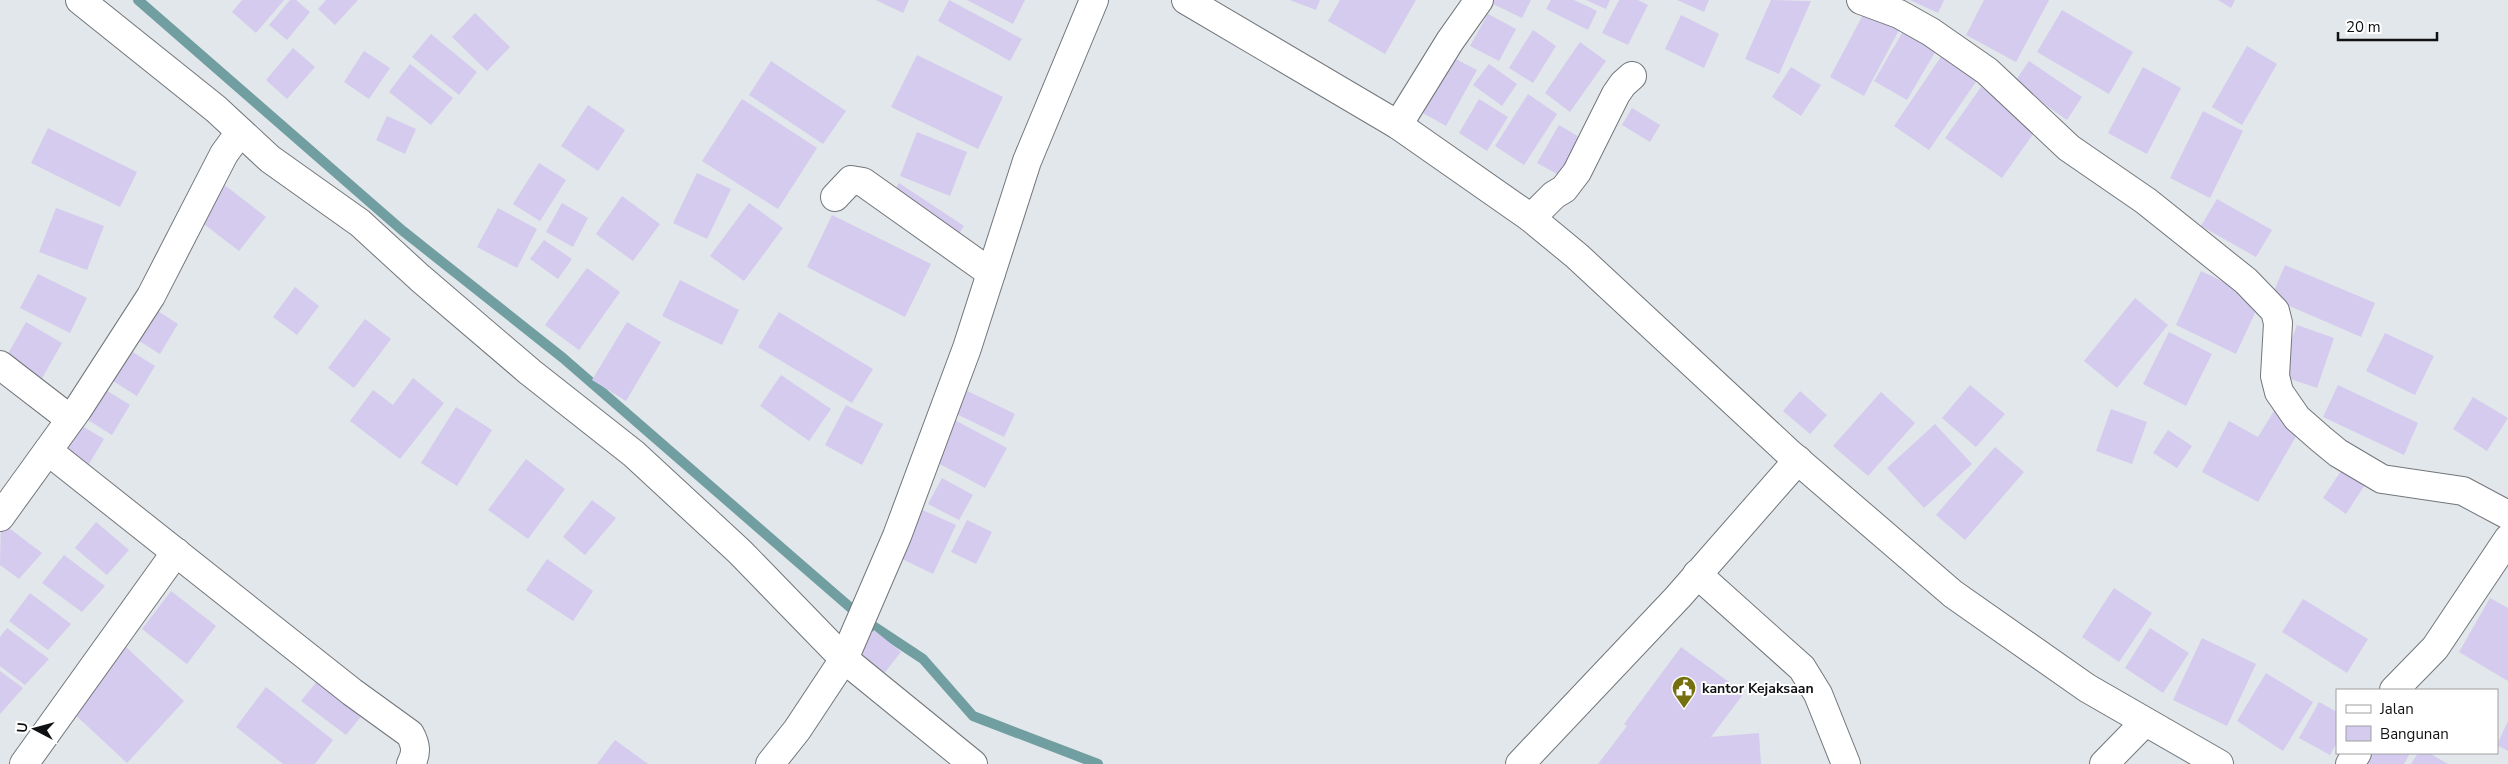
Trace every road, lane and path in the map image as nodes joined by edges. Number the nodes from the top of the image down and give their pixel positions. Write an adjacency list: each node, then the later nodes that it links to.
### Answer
1 (80, 0): 8 (street)
2 (1094, 0): 11 (street)
3 (1186, 0): 7 (street)
4 (1479, 0): 7 (street)
5 (1861, 0): 16 (street)
6 (1632, 76): 10 (street)
7 (1398, 125): 10 (street)
8 (240, 132): 13 (street); 21 (street)
9 (836, 197): 11 (street)
10 (1531, 218): 15 (street)
11 (992, 273): 21 (street)
12 (0, 365): 13 (street)
13 (70, 419): 14 (street)
14 (48, 451): 17 (street); 19 (street)
15 (1798, 460): 20 (street); 23 (street)
16 (2508, 514)
17 (0, 518)
18 (2508, 539): 22 (street)
19 (176, 552): 24 (street); 25 (street)
20 (1697, 574): 28 (street); 29 (street)
21 (848, 648): 26 (street); 27 (street)
22 (2395, 689)
23 (2145, 722): 30 (street); 31 (street)
24 (24, 764)
25 (411, 764)
26 (770, 764)
27 (973, 764)
28 (1520, 764)
29 (1846, 764)
30 (2104, 764)
31 (2219, 764)

